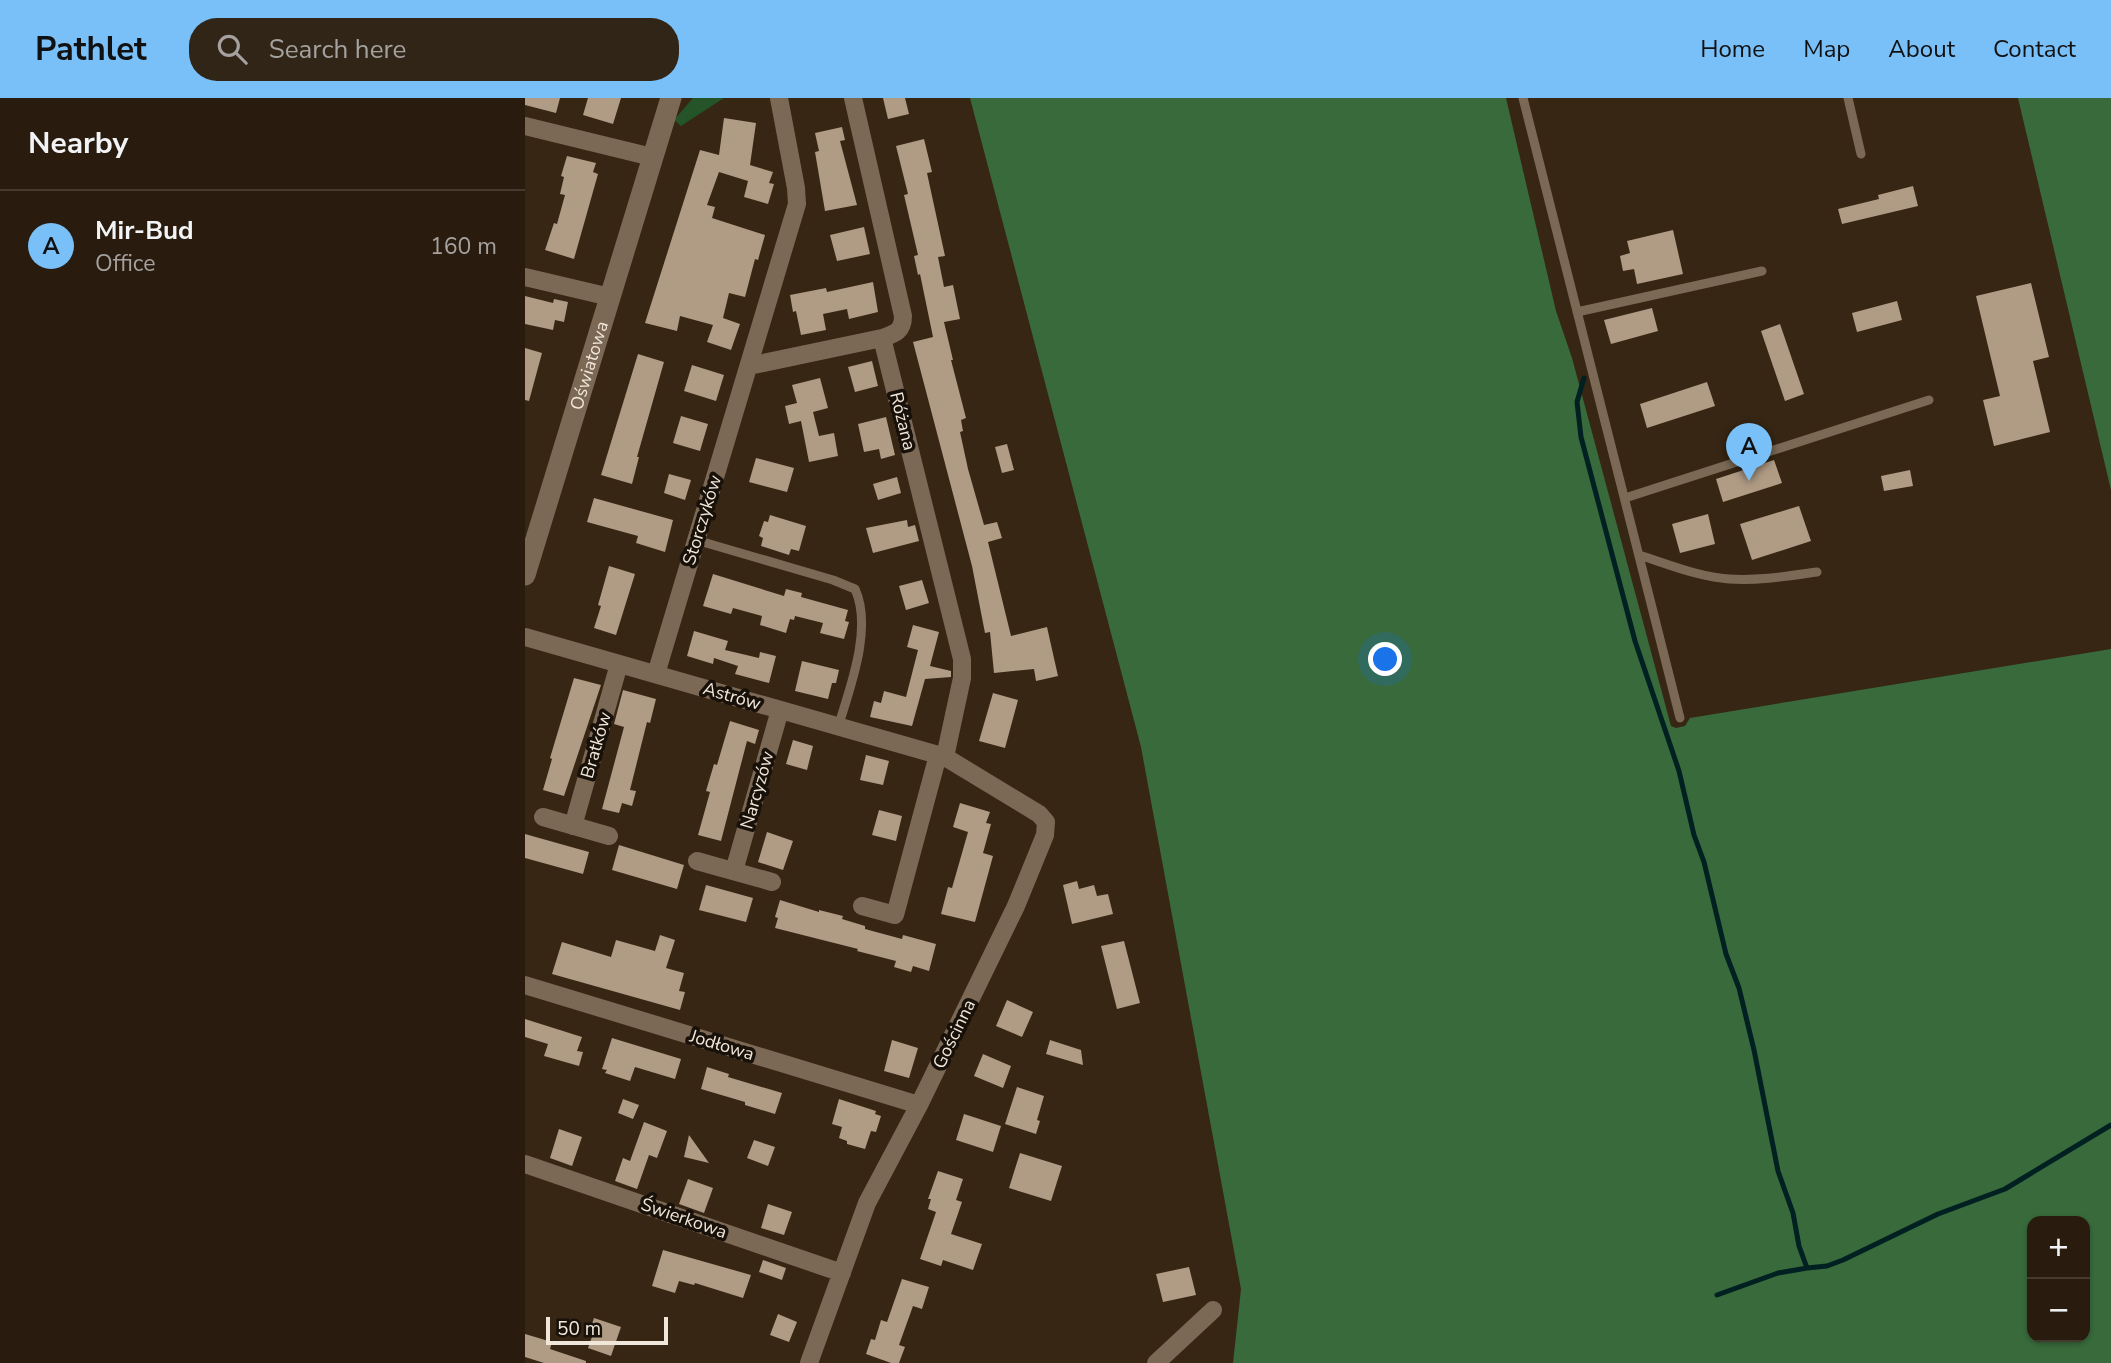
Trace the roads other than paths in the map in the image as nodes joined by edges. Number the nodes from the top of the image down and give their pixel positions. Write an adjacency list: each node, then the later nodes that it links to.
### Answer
1 (671, 98): 8 (street, Oświatowa)
2 (779, 98): 14 (street, Storczyków)
3 (853, 98): 13 (street)
4 (1523, 98): 12 (lane)
5 (1847, 98): 7 (lane)
6 (525, 126): 8 (street)
7 (1861, 154)
8 (652, 157): 11 (street, Oświatowa)
9 (1762, 271): 12 (lane)
10 (525, 277): 11 (street)
11 (610, 297): 20 (street, Oświatowa)
12 (1577, 312): 16 (lane)
13 (882, 338): 14 (street); 27 (street, Różana)
14 (749, 366): 17 (street, Storczyków)
15 (1929, 400): 16 (lane)
16 (1625, 498): 18 (lane)
17 (696, 540): 23 (street, Storczyków); 26 (lane)
18 (1639, 555): 19 (lane); 25 (lane)
19 (1817, 572)
20 (525, 575)
21 (525, 636): 22 (street, Astrów)
22 (619, 663): 23 (street, Astrów); 29 (street, Bratków)
23 (656, 674): 24 (street, Astrów)
24 (780, 710): 26 (street, Astrów); 32 (street, Narcyzów)
25 (1680, 718)
26 (838, 727): 27 (street, Astrów)
27 (942, 756): 34 (street, Różana); 36 (street, Gościnna)
28 (543, 817): 29 (street)
29 (572, 826): 30 (street)
30 (609, 836)
31 (697, 860): 32 (street)
32 (734, 871): 33 (street)
33 (772, 882)
34 (862, 906)
35 (525, 985): 36 (street, Jodłowa)
36 (919, 1105): 38 (street, Gościnna)
37 (525, 1164): 38 (street, Świerkowa)
38 (842, 1273): 40 (street, Gościnna)
39 (1213, 1310): 41 (street)
40 (809, 1363)
41 (1156, 1363)

